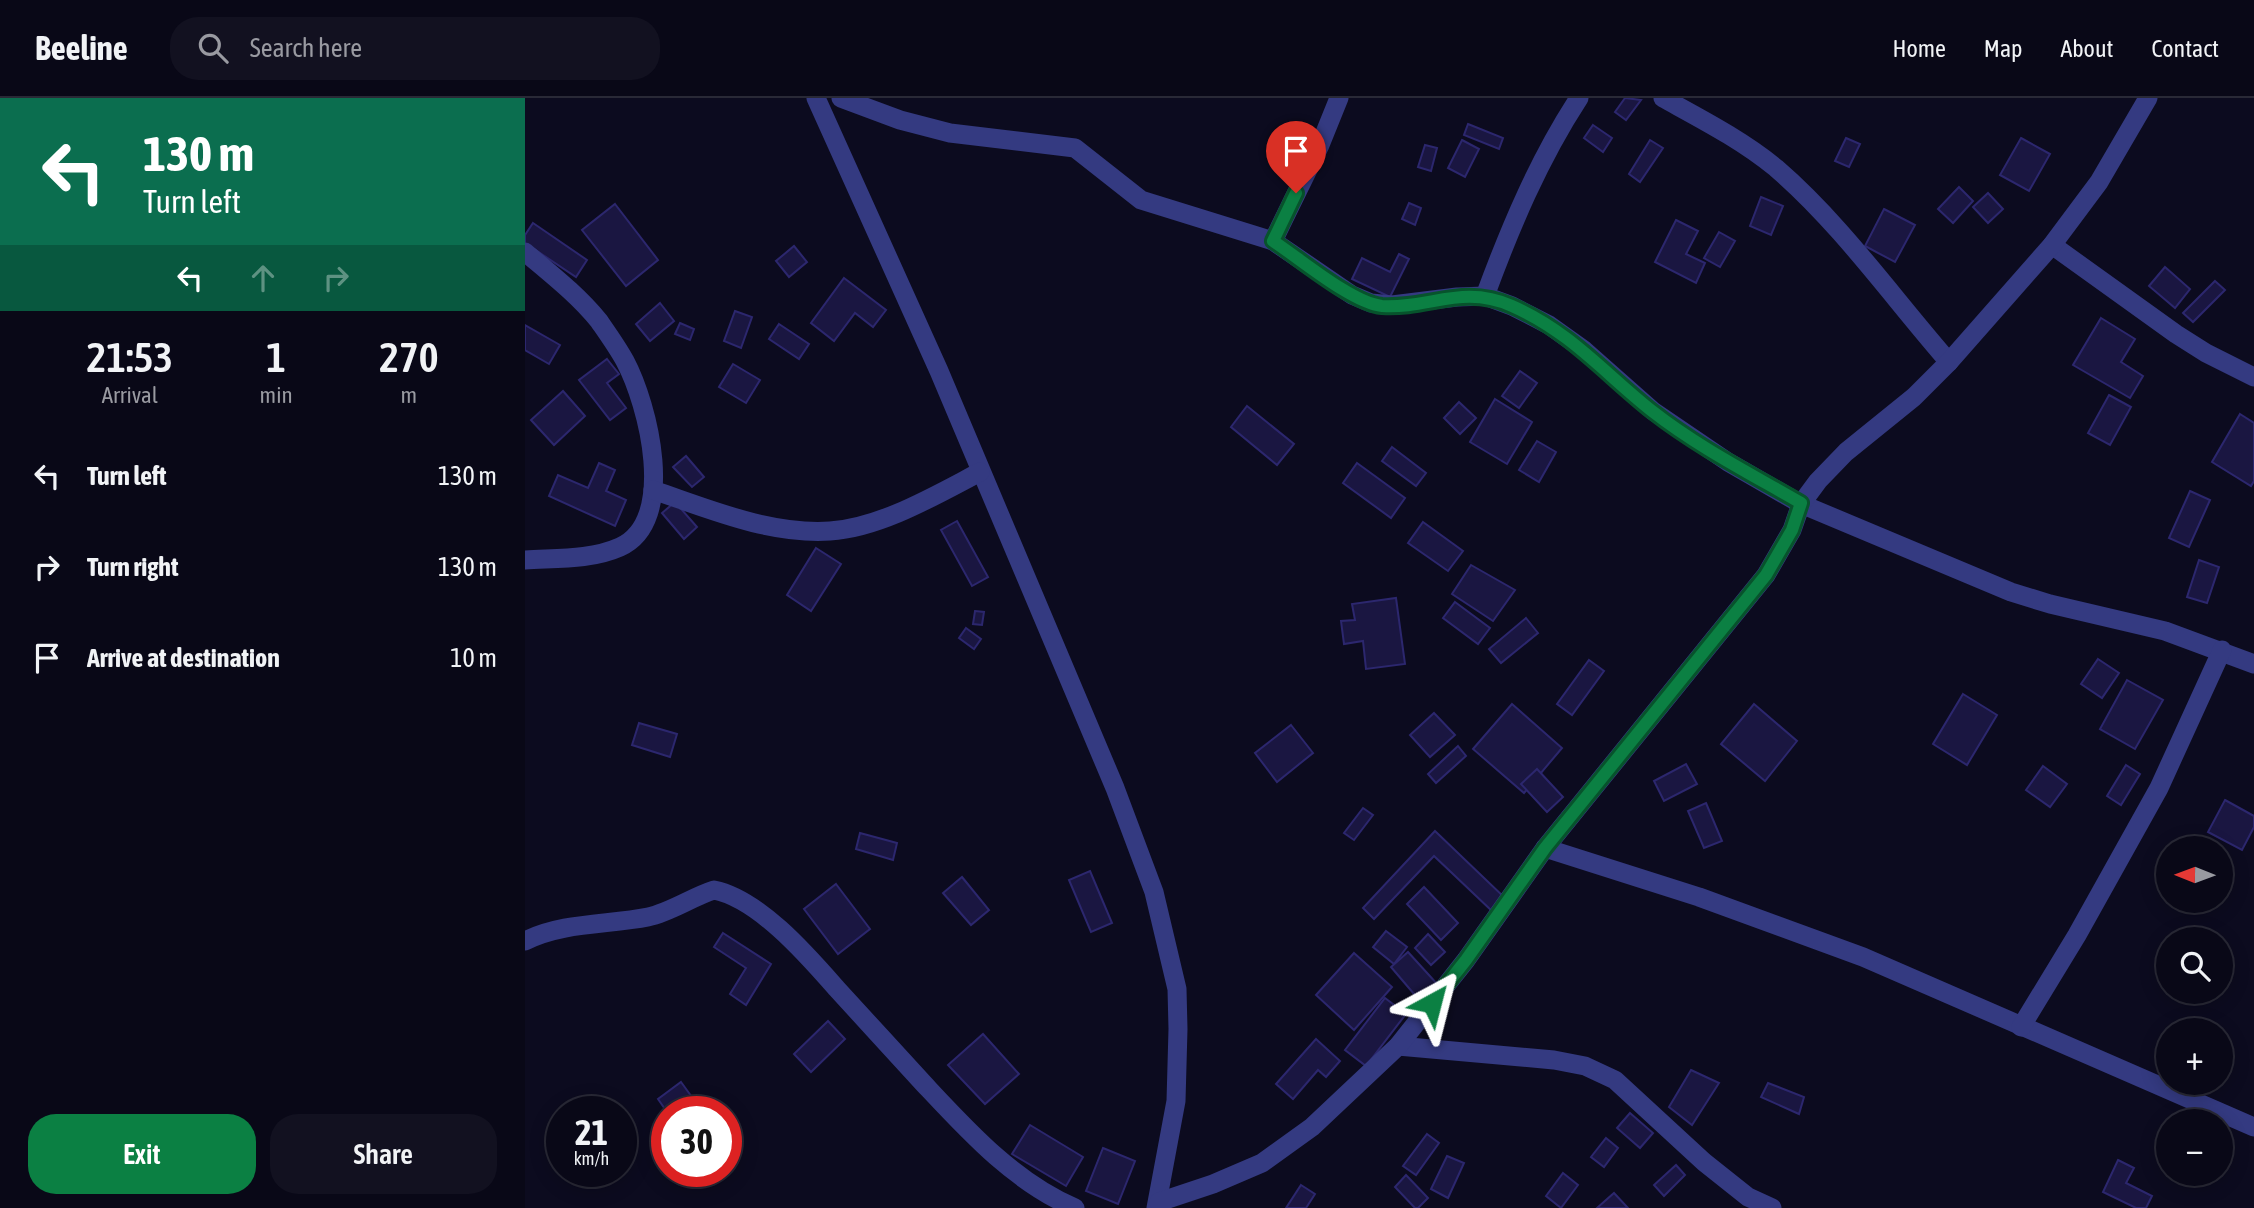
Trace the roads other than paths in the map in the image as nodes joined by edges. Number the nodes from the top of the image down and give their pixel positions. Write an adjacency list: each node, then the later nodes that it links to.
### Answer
1 (816, 98): 13 (street)
2 (841, 98): 7 (street)
3 (1339, 98): 7 (street)
4 (1579, 98): 10 (street)
5 (1663, 98): 11 (street)
6 (2148, 98): 8 (street)
7 (1273, 241): 10 (street)
8 (2052, 245): 11 (street); 12 (street)
9 (525, 253): 14 (street)
10 (1485, 296): 15 (street)
11 (1949, 362): 15 (street)
12 (2254, 377)
13 (980, 472): 14 (street); 24 (street)
14 (653, 490): 16 (street)
15 (1801, 503): 17 (street); 19 (street)
16 (525, 560)
17 (2222, 650): 18 (street); 21 (street)
18 (2254, 664)
19 (1545, 848): 21 (street); 22 (street)
20 (525, 941): 25 (street)
21 (2021, 1027): 23 (street)
22 (1398, 1046): 24 (street); 26 (street)
23 (2254, 1127)
24 (1158, 1205)
25 (1075, 1208)
26 (1772, 1208)

